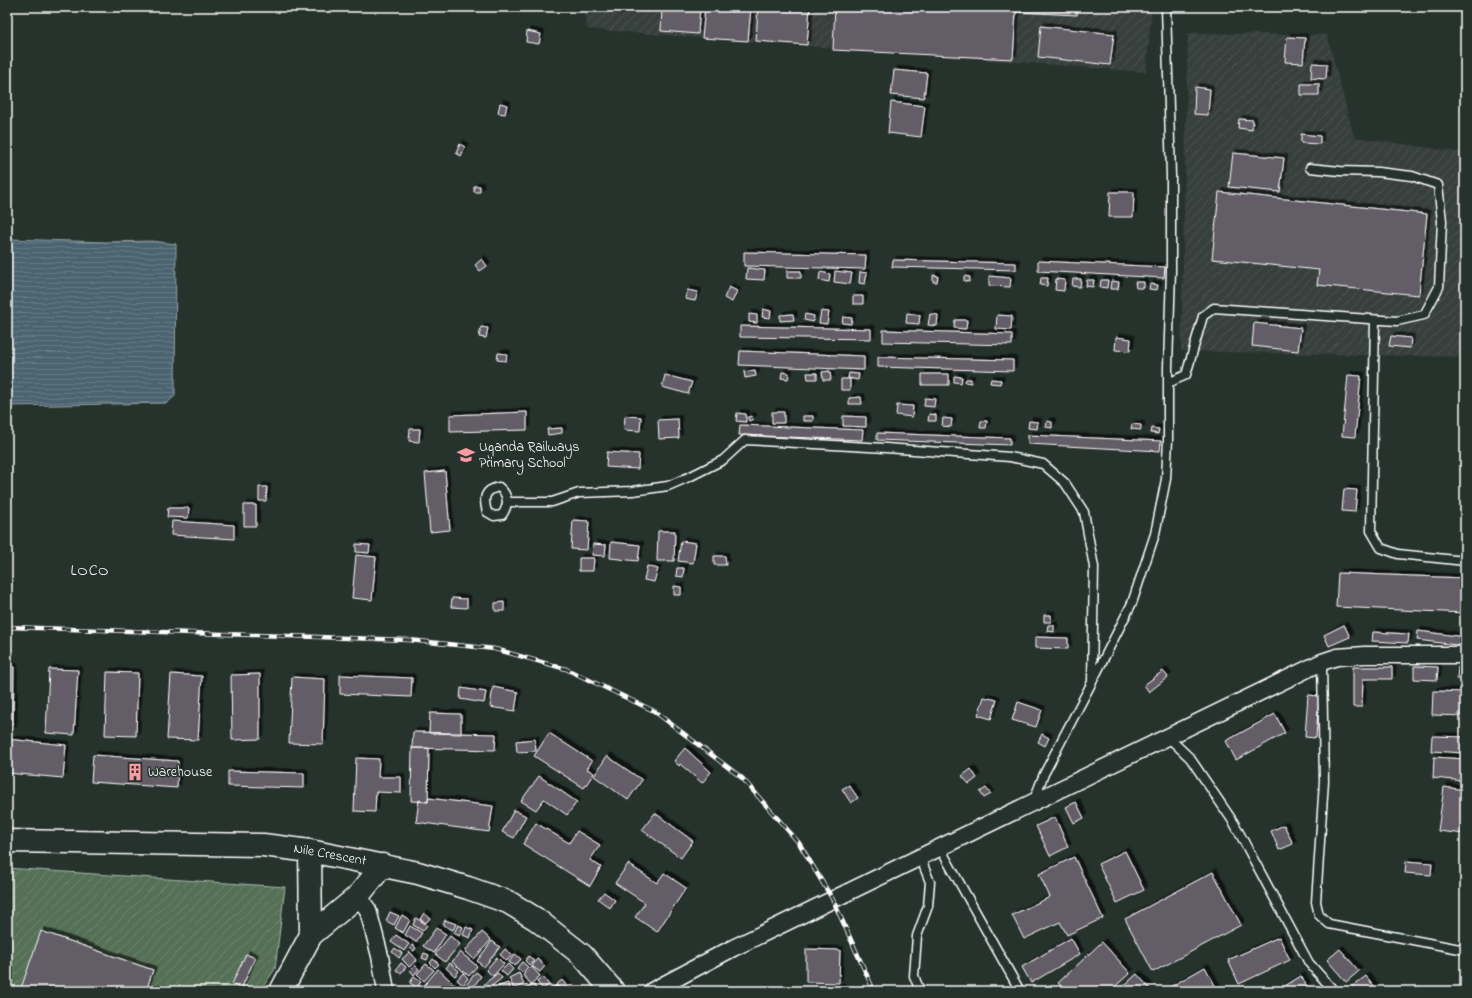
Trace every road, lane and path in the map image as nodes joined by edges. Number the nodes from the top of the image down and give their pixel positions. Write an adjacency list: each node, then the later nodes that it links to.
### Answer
1 (1166, 7): 4 (lane)
2 (1310, 168): 3 (lane)
3 (1376, 320): 4 (lane); 6 (lane)
4 (1168, 383): 9 (lane)
5 (508, 502): 9 (lane)
6 (1465, 561)
7 (1465, 655): 8 (street)
8 (1322, 662): 10 (street); 19 (lane)
9 (1092, 684): 11 (lane)
10 (1168, 737): 11 (street); 26 (lane)
11 (1033, 803): 13 (street)
12 (7, 841): 14 (street, Nile Crescent)
13 (940, 848): 15 (street); 25 (lane)
14 (310, 851): 16 (street, Nile Crescent); 18 (street)
15 (920, 857): 23 (street); 24 (lane)
16 (383, 865): 17 (street); 22 (street, Nile Crescent)
17 (358, 896): 18 (street); 21 (street)
18 (311, 935): 20 (street)
19 (1465, 950)
20 (281, 991)
21 (386, 991)
22 (613, 991)
23 (652, 991)
24 (920, 991)
25 (1020, 991)
26 (1334, 991)

